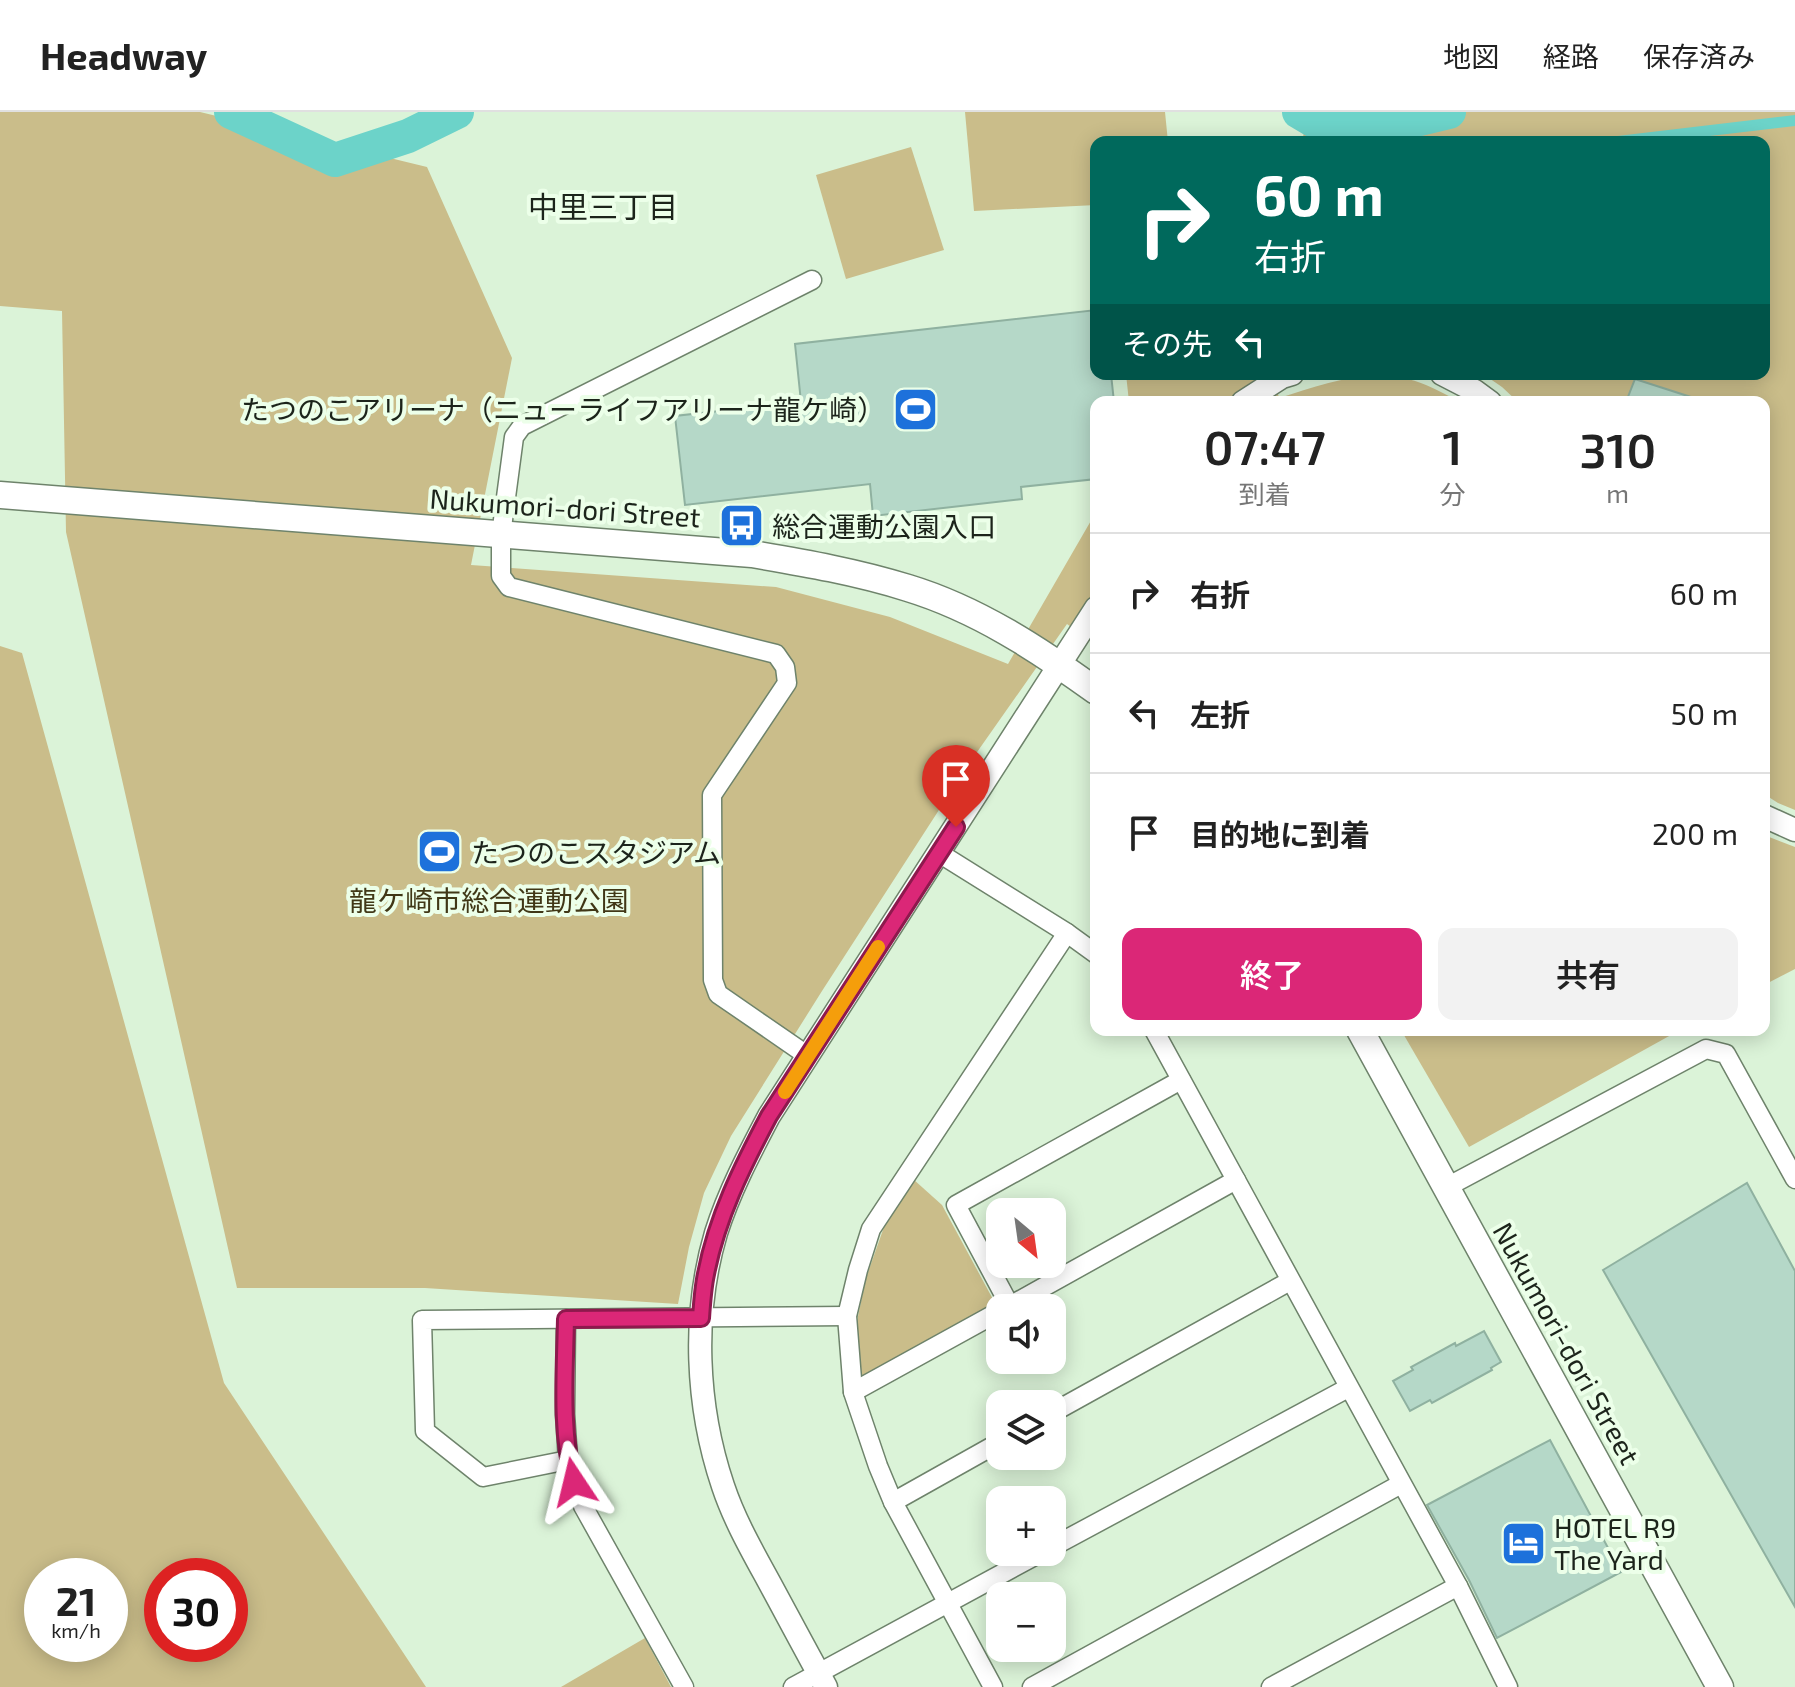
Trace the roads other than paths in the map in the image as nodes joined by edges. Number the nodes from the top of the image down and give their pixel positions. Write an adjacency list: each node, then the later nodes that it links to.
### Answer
1 (812, 280): 7 (street)
2 (1277, 380): 4 (street)
3 (1454, 380): 5 (street)
4 (1252, 396)
5 (1482, 396)
6 (0, 495): 7 (main road, Nukumori-dori Street)
7 (501, 535): 9 (main road, Nukumori-dori Street); 18 (street)
8 (1090, 617): 9 (street)
9 (1059, 664): 10 (main road, Nukumori-dori Street); 13 (street)
10 (1090, 687)
11 (1770, 819): 12 (street)
12 (1795, 830)
13 (939, 853): 14 (street); 18 (street)
14 (1067, 933): 15 (street); 26 (street)
15 (1090, 950)
16 (1157, 1036): 19 (street)
17 (1363, 1036): 22 (main road, Nukumori-dori Street)
18 (808, 1056): 27 (street)
19 (1181, 1080): 21 (street); 24 (street)
20 (1795, 1179): 22 (street)
21 (1236, 1180): 23 (street); 25 (street)
22 (1445, 1188): 48 (main road, Nukumori-dori Street)
23 (1290, 1281): 30 (street); 32 (street)
24 (998, 1294)
25 (1032, 1294)
26 (847, 1316): 27 (street); 31 (street)
27 (701, 1318): 28 (street); 41 (street)
28 (566, 1319): 34 (street); 34 (street)
29 (986, 1319): 31 (street)
30 (1348, 1388): 35 (street); 37 (street)
31 (853, 1392): 36 (street)
32 (1066, 1405)
33 (986, 1450): 36 (street)
34 (568, 1460): 43 (street)
35 (1401, 1484): 39 (street); 46 (street)
36 (893, 1502): 40 (street)
37 (1066, 1539)
38 (1016, 1566): 40 (street)
39 (1458, 1586): 42 (street); 47 (street)
40 (947, 1603): 41 (street); 45 (street)
41 (822, 1680): 44 (street)
42 (1504, 1686)
43 (684, 1687)
44 (793, 1687)
45 (993, 1687)
46 (1032, 1687)
47 (1271, 1687)
48 (1720, 1687)

